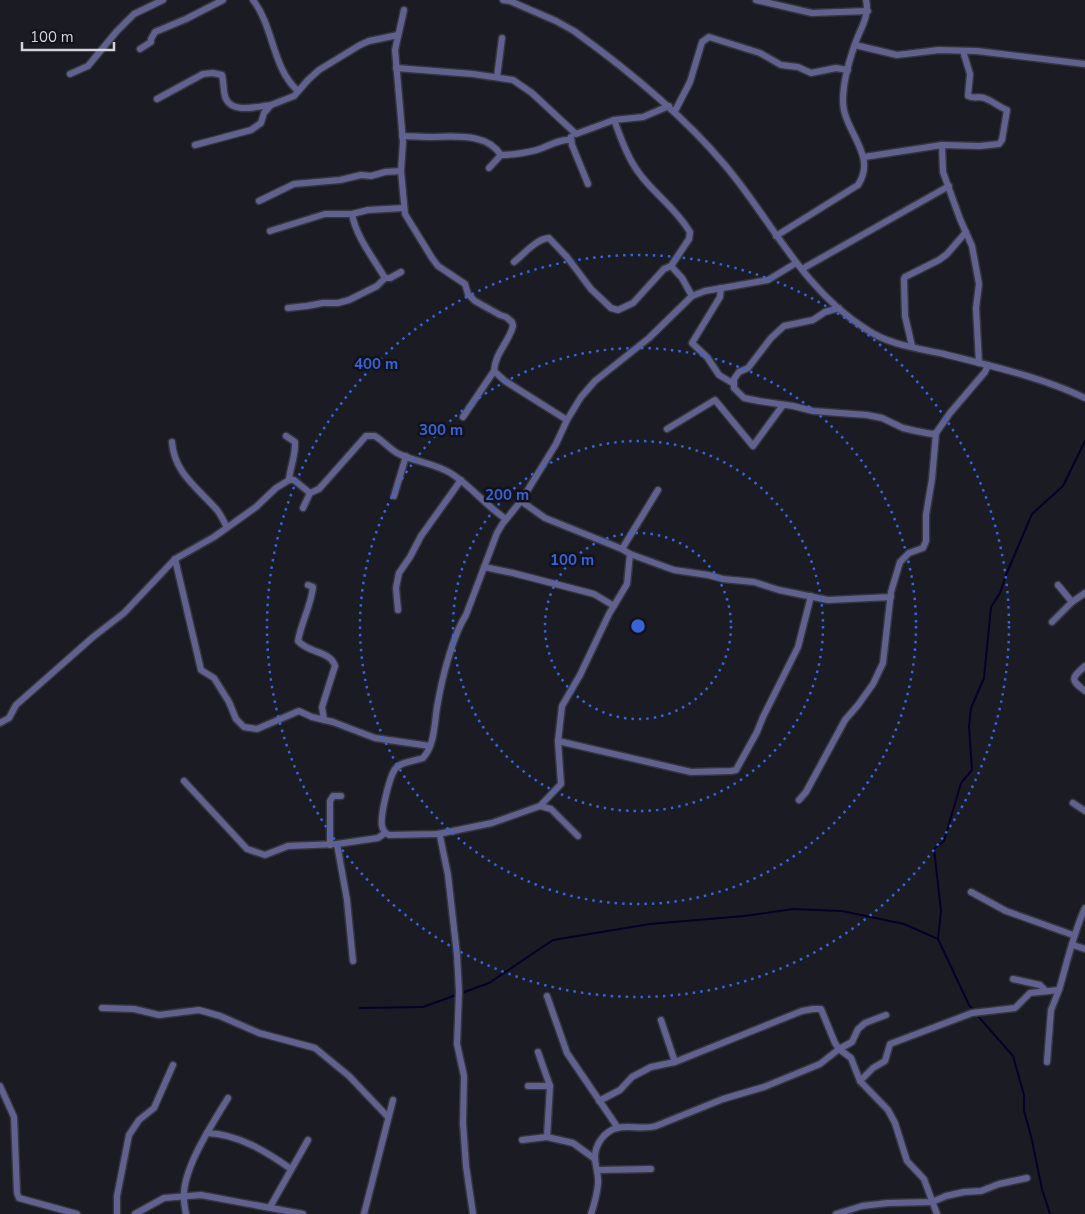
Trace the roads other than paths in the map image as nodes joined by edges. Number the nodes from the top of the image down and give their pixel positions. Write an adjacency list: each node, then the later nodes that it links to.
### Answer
1 (163, 0): 17 (street)
2 (223, 0): 12 (street)
3 (253, 0): 19 (street)
4 (508, 0): 22 (street)
5 (756, 0): 8 (street)
6 (866, 0): 8 (street)
7 (404, 10): 9 (street)
8 (868, 11): 11 (street)
9 (398, 35): 15 (street); 19 (street)
10 (502, 38): 18 (street)
11 (855, 45): 13 (street); 16 (street)
12 (140, 49)
13 (964, 51): 14 (street); 28 (street)
14 (1085, 64)
15 (396, 68): 18 (street); 26 (street)
16 (848, 70): 23 (street); 31 (street)
17 (70, 74)
18 (497, 77): 25 (street)
19 (298, 92): 21 (street)
20 (157, 99): 21 (street)
21 (270, 105): 29 (street)
22 (669, 106): 23 (street); 24 (street)
23 (675, 111): 41 (street)
24 (614, 120): 25 (street); 44 (street)
25 (572, 131): 27 (street)
26 (402, 136): 30 (street); 33 (street)
27 (571, 140): 30 (street); 34 (street)
28 (942, 145): 31 (street); 35 (street)
29 (195, 146)
30 (501, 155): 32 (street)
31 (864, 157): 41 (street)
32 (489, 168)
33 (401, 172): 36 (street); 37 (street)
34 (588, 184)
35 (949, 186): 40 (street); 45 (street)
36 (259, 201)
37 (404, 208): 38 (street); 55 (street)
38 (352, 214): 39 (street); 47 (street)
39 (270, 231)
40 (966, 232): 52 (street); 53 (street)
41 (776, 236): 43 (street)
42 (514, 262): 44 (street)
43 (796, 263): 45 (street); 48 (street)
44 (671, 266): 49 (street)
45 (802, 269): 51 (street)
46 (401, 272): 47 (street)
47 (385, 278): 50 (street)
48 (721, 288): 49 (street); 56 (street)
49 (692, 296): 60 (street)
50 (288, 308)
51 (839, 308): 52 (street); 56 (street)
52 (912, 346): 53 (street)
53 (979, 363): 54 (street)
54 (988, 365): 57 (street); 62 (street)
55 (494, 371): 59 (street); 60 (street)
56 (734, 384): 58 (street)
57 (1085, 398)
58 (783, 405): 61 (street); 62 (street)
59 (463, 417)
60 (567, 420): 71 (street)
61 (667, 428)
62 (936, 432): 83 (street)
63 (286, 436): 66 (street)
64 (172, 442): 74 (street)
65 (406, 456): 67 (street); 69 (street); 70 (street)
66 (289, 480): 69 (street); 74 (street)
67 (460, 480): 73 (street); 86 (street)
68 (658, 490): 75 (street)
69 (310, 494): 72 (street)
70 (394, 496)
71 (521, 501): 73 (street); 75 (street)
72 (303, 508)
73 (506, 519): 78 (street)
74 (227, 527): 77 (street)
75 (622, 549): 76 (street)
76 (630, 554): 82 (street); 85 (street)
77 (175, 559): 90 (street); 91 (street)
78 (484, 567): 85 (street); 93 (street)
79 (308, 585): 90 (street)
80 (1058, 585): 84 (street)
81 (1085, 594): 84 (street)
82 (811, 596): 83 (street); 92 (street)
83 (891, 597): 96 (street)
84 (1072, 602): 87 (street)
85 (614, 606): 92 (street)
86 (398, 610)
87 (1052, 622)
88 (1085, 666): 89 (street)
89 (1085, 691)
90 (324, 720): 93 (street)
91 (0, 724)
92 (558, 741): 98 (street)
93 (430, 746): 100 (street)
94 (184, 782): 103 (street)
95 (341, 796): 103 (street)
96 (799, 800)
97 (1073, 803): 99 (street)
98 (540, 806): 101 (street); 102 (street)
99 (1085, 811)
100 (385, 833): 101 (street); 103 (street)
101 (438, 834): 150 (street)
102 (578, 836)
103 (333, 845): 109 (street)
104 (971, 892): 106 (street)
105 (1085, 908): 106 (street)
106 (1073, 935): 107 (street)
107 (1072, 945): 108 (street); 111 (street)
108 (1085, 949)
109 (353, 960)
110 (1013, 979): 112 (street)
111 (1058, 990): 112 (street); 120 (street)
112 (1046, 991): 122 (street)
113 (547, 996): 128 (street)
114 (102, 1008): 129 (street)
115 (886, 1015): 117 (street)
116 (661, 1020): 119 (street)
117 (839, 1049): 119 (street); 122 (street); 130 (street)
118 (538, 1052): 125 (street)
119 (675, 1062): 128 (street)
120 (1047, 1062)
121 (173, 1066): 145 (street)
122 (860, 1081): 141 (street)
123 (0, 1086): 143 (street)
124 (528, 1086): 125 (street)
125 (550, 1086): 132 (street)
126 (228, 1098): 131 (street)
127 (393, 1100): 129 (street)
128 (600, 1101): 130 (street)
129 (388, 1117): 149 (street)
130 (618, 1128): 135 (street)
131 (207, 1133): 136 (street); 140 (street)
132 (547, 1137): 134 (street); 135 (street)
133 (308, 1140): 136 (street)
134 (522, 1140)
135 (595, 1159): 138 (street)
136 (292, 1169): 142 (street)
137 (651, 1169): 138 (street)
138 (598, 1170): 151 (street)
139 (1027, 1178): 141 (street)
140 (184, 1196): 142 (street); 146 (street); 147 (street)
141 (932, 1202): 152 (street); 153 (street)
142 (270, 1207): 148 (street)
143 (68, 1213): 144 (street)
144 (77, 1214)
145 (117, 1214)
146 (135, 1214)
147 (186, 1214)
148 (303, 1214)
149 (364, 1214)
150 (473, 1214)
151 (591, 1214)
152 (836, 1214)
153 (937, 1214)

